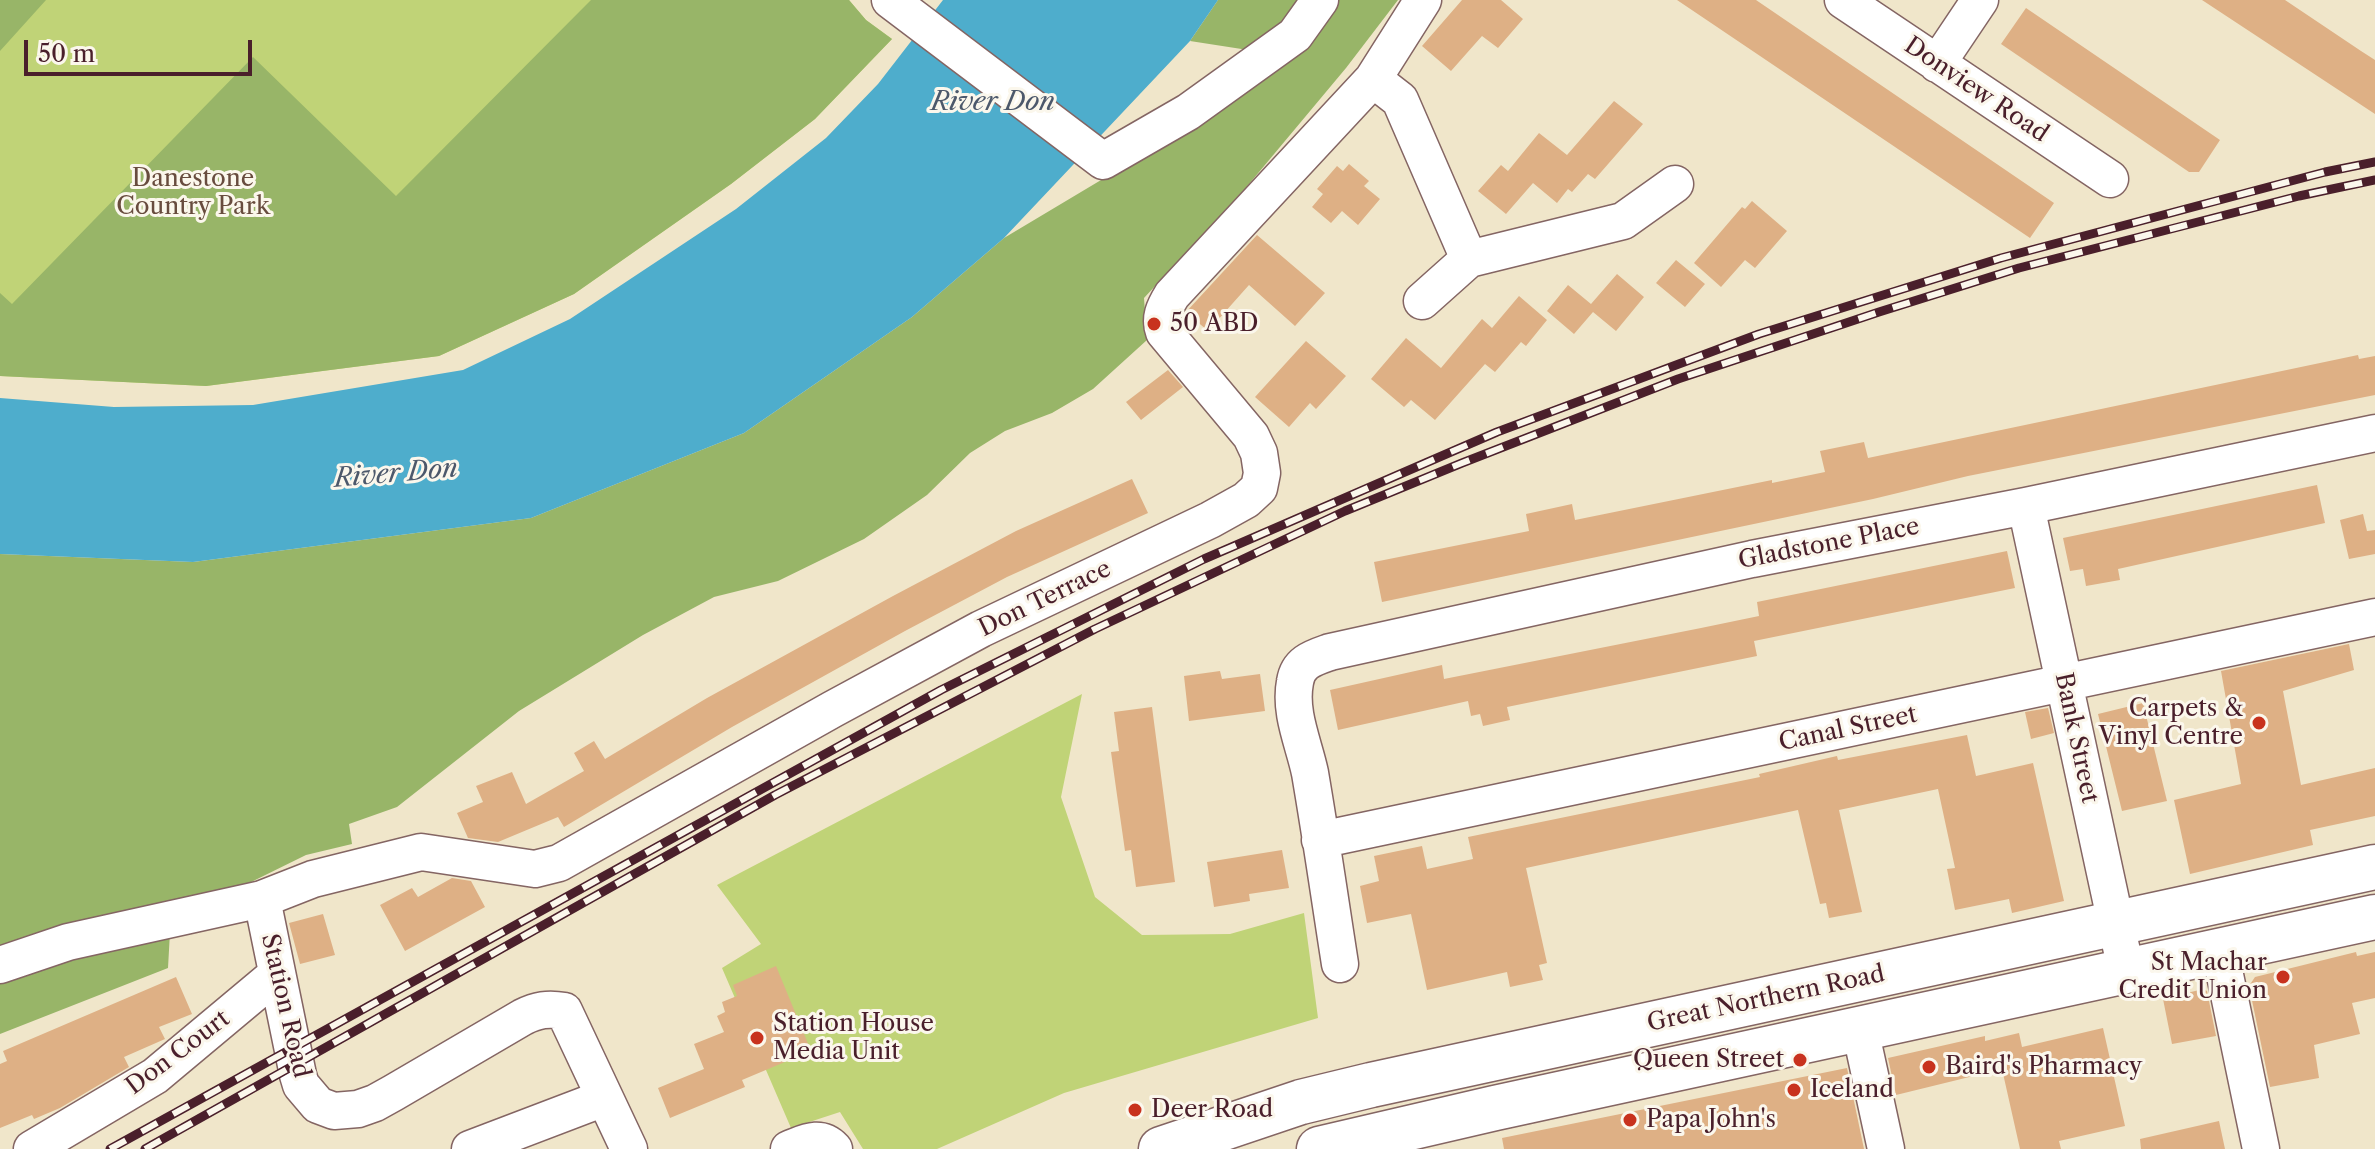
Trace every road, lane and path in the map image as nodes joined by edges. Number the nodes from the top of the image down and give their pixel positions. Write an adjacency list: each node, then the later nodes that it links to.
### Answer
1 (890, 0): 2 (street)
2 (1320, 0)
3 (1423, 0): 7 (street, Don Terrace)
4 (1843, 0): 6 (street, Donview Road)
5 (1980, 0): 6 (street)
6 (1937, 64): 8 (street, Donview Road)
7 (1373, 79): 10 (street); 18 (street, Don Terrace)
8 (2110, 179)
9 (1675, 184): 10 (street)
10 (1469, 259): 11 (street)
11 (1422, 301)
12 (2375, 433): 13 (street, Gladstone Place)
13 (2026, 506): 15 (street, Bank Street); 16 (street, Gladstone Place)
14 (2375, 617): 15 (street, Canal Street)
15 (2064, 683): 16 (street, Canal Street); 20 (street, Bank Street)
16 (1320, 840): 22 (street)
17 (2375, 867): 20 (main road, Great Northern Road)
18 (262, 899): 23 (street); 25 (street, Station Road)
19 (2375, 917): 21 (main road)
20 (2116, 923): 24 (street, Bank Street); 33 (main road, Great Northern Road)
21 (2220, 951): 24 (main road); 36 (street)
22 (1340, 964)
23 (0, 965)
24 (2126, 970): 26 (main road)
25 (277, 974): 27 (street, Station Road); 28 (street, Don Court)
26 (1860, 1029): 34 (main road); 35 (street)
27 (604, 1098): 29 (street); 30 (street, Station Road)
28 (32, 1149)
29 (470, 1149)
30 (629, 1149)
31 (789, 1149): 32 (street)
32 (834, 1149)
33 (1161, 1149)
34 (1319, 1149)
35 (1886, 1149)
36 (2261, 1149)

